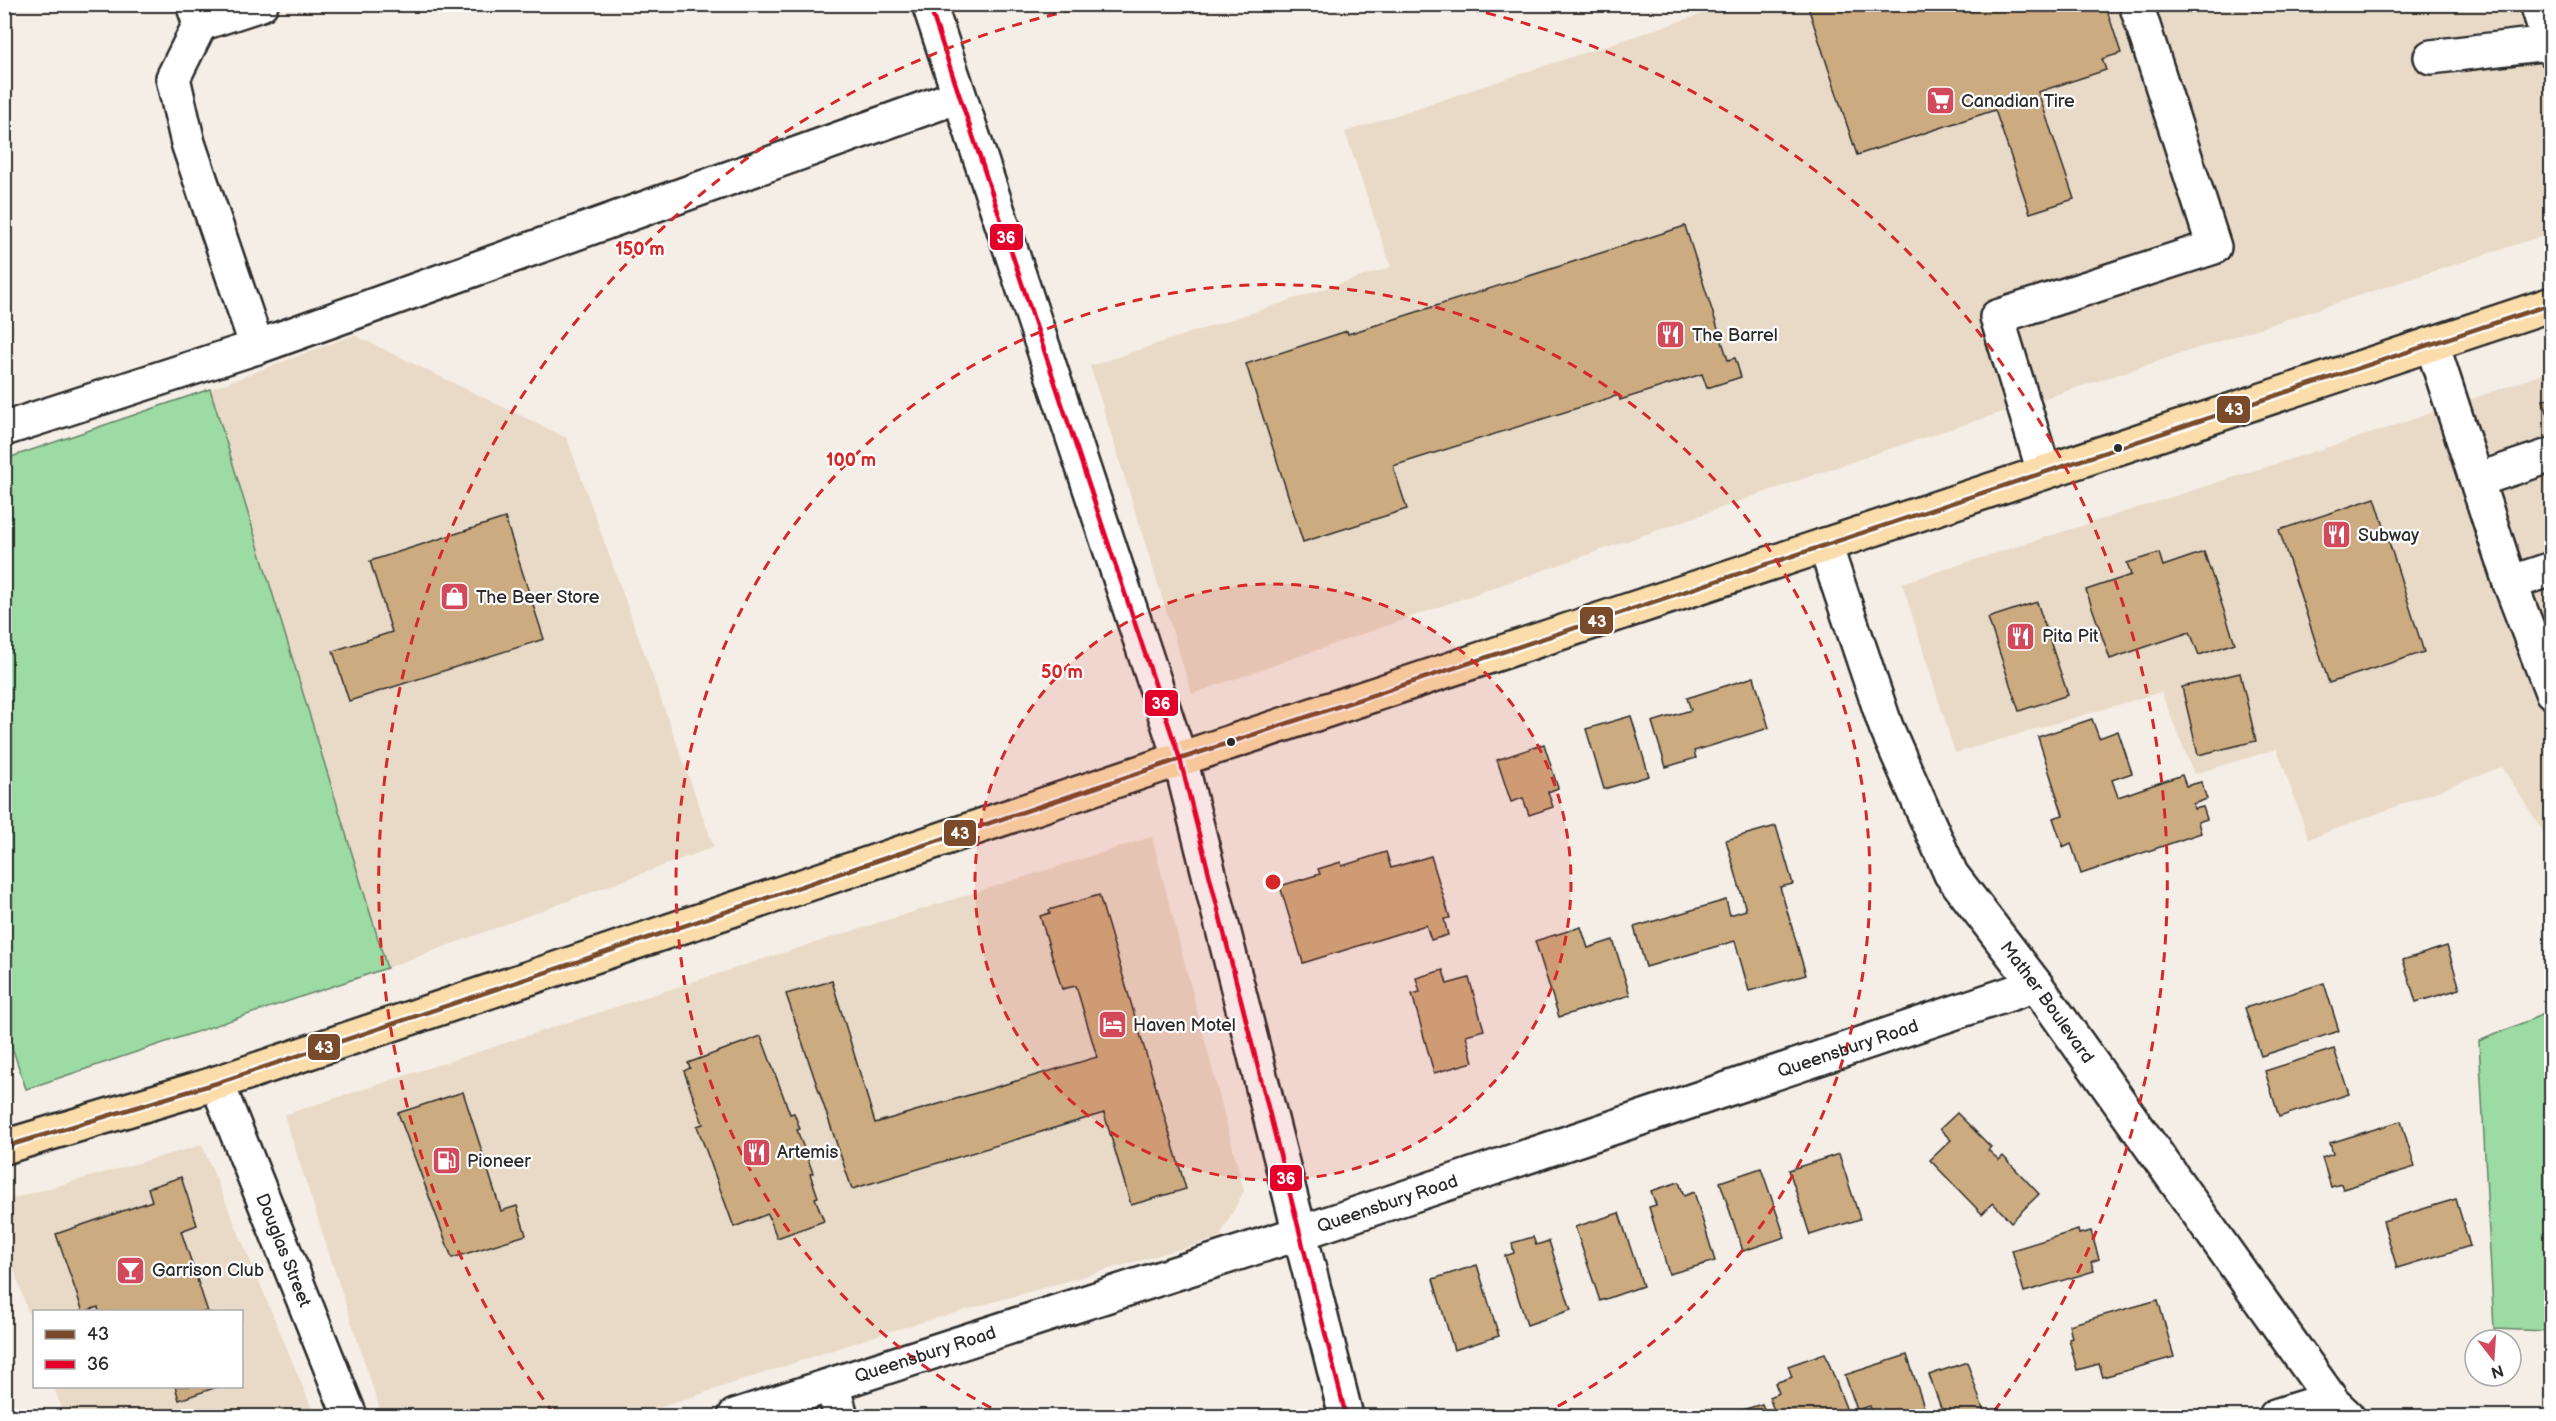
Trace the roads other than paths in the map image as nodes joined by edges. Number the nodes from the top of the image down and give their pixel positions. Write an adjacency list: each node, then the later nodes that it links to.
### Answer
1 (261, 4): 5 (street)
2 (929, 4): 8 (street)
3 (2537, 4): 6 (street)
4 (2139, 5): 14 (street)
5 (196, 14): 11 (street)
6 (2550, 47): 7 (street)
7 (2431, 57)
8 (959, 96): 11 (street); 21 (street)
9 (2552, 304): 10 (main road)
10 (2432, 344): 14 (main road); 15 (street)
11 (257, 347): 12 (street)
12 (4, 429)
13 (2552, 455): 15 (street)
14 (2044, 472): 16 (main road)
15 (2477, 480): 18 (street)
16 (1825, 545): 21 (main road); 22 (street, Mather Boulevard)
17 (2552, 569): 18 (street)
18 (2510, 583): 19 (street)
19 (2544, 650): 20 (street)
20 (2552, 692)
21 (1179, 759): 23 (main road); 25 (street)
22 (2036, 985): 25 (street, Queensbury Road); 27 (street, Mather Boulevard)
23 (217, 1083): 24 (main road); 28 (street, Douglas Street)
24 (7, 1140)
25 (1300, 1233): 26 (street, Queensbury Road); 31 (street)
26 (832, 1385): 29 (street, Queensbury Road); 30 (street)
27 (2338, 1408): 32 (street)
28 (350, 1416)
29 (735, 1416)
30 (841, 1416)
31 (1346, 1416)
32 (2275, 1416)

